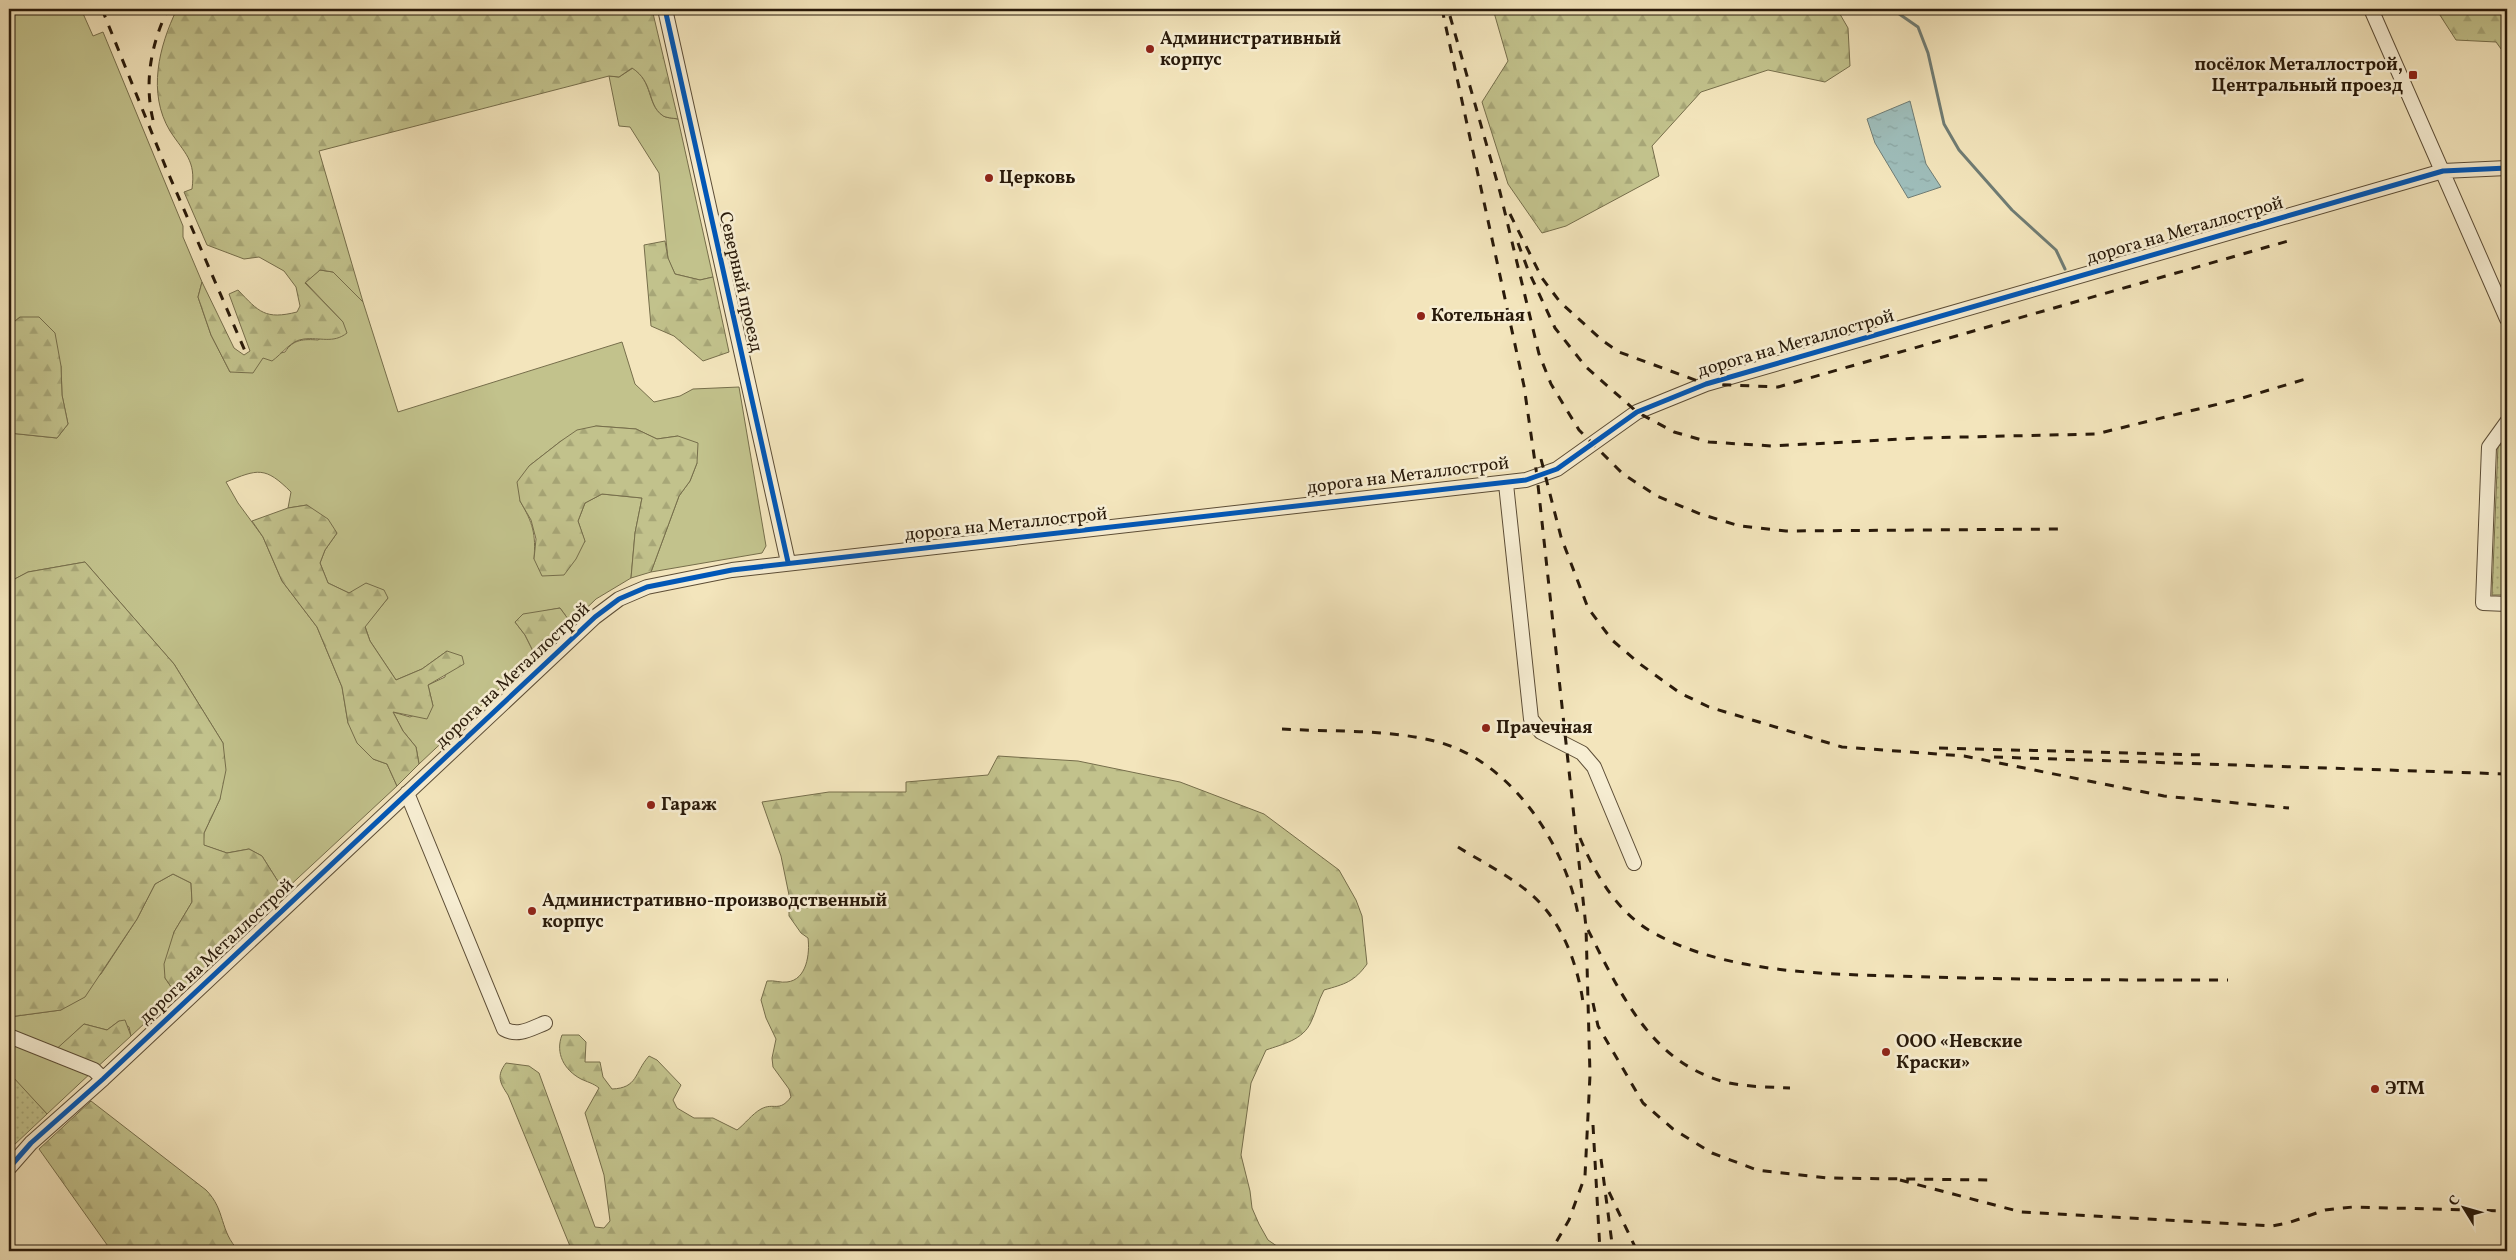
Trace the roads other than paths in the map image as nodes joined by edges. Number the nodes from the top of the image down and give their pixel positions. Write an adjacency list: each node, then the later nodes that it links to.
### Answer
1 (665, 9): 8 (street, Северный проезд)
2 (2371, 9): 4 (street)
3 (2507, 168): 4 (street, дорога на Металлострой)
4 (2443, 171): 5 (street); 7 (street, дорога на Металлострой)
5 (2507, 319)
6 (2507, 422): 9 (street)
7 (1506, 484): 8 (street, дорога на Металлострой); 11 (street)
8 (788, 562): 10 (street, дорога на Металлострой)
9 (2507, 604)
10 (407, 793): 12 (street); 14 (street, дорога на Металлострой)
11 (1634, 863)
12 (545, 1023)
13 (9, 1036): 14 (street)
14 (102, 1079): 15 (street, дорога на Металлострой)
15 (9, 1168)

